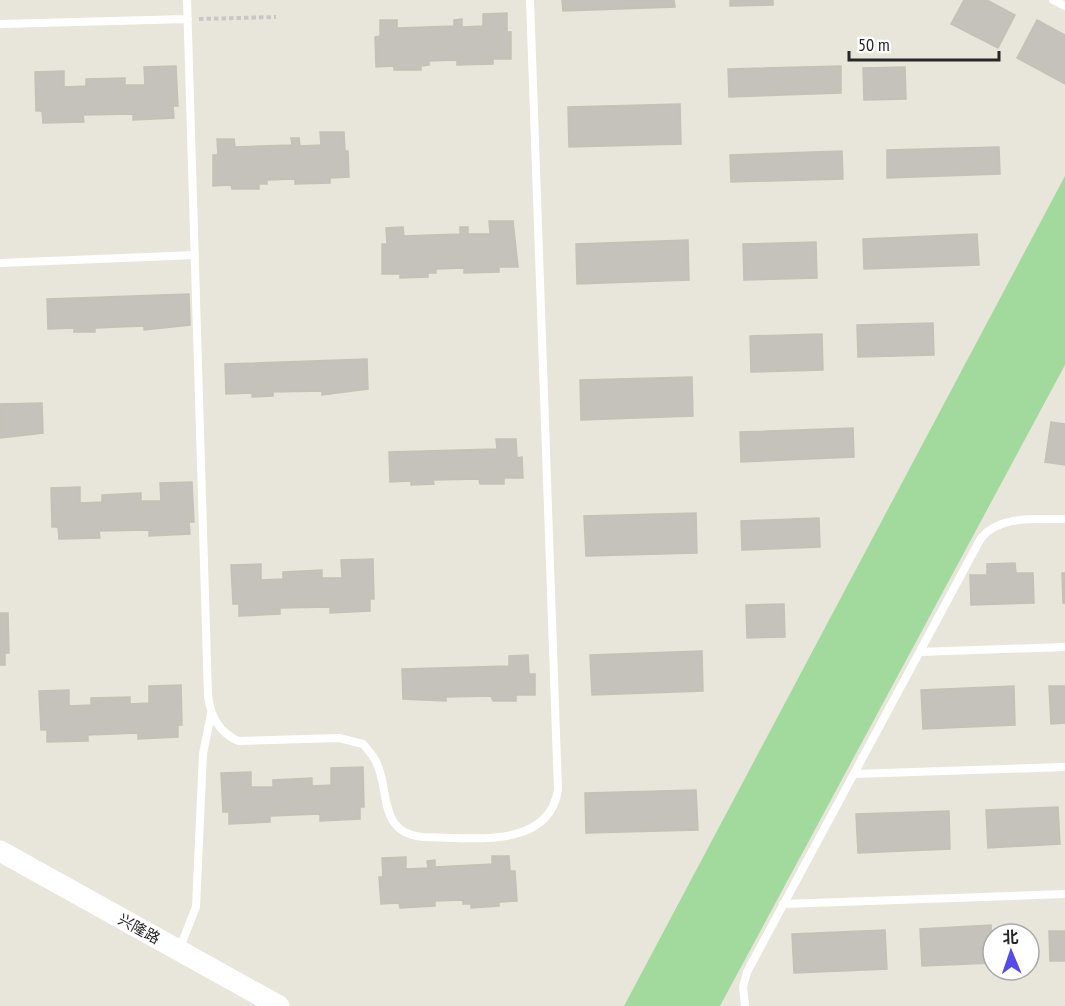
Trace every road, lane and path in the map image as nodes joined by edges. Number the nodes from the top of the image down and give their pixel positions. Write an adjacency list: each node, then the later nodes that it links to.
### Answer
1 (187, 0): 6 (lane)
2 (531, 0): 13 (lane)
3 (1053, 0): 4 (lane)
4 (1065, 6)
5 (276, 17): 6 (path)
6 (188, 19): 7 (lane); 8 (lane)
7 (0, 24)
8 (195, 255): 9 (lane); 13 (lane)
9 (0, 263)
10 (1065, 519): 12 (lane)
11 (1065, 647): 12 (lane)
12 (920, 652): 15 (lane)
13 (211, 714): 19 (lane)
14 (1065, 767): 15 (lane)
15 (854, 774): 18 (lane)
16 (0, 852): 19 (street, 兴隆路)
17 (1065, 894): 18 (lane)
18 (783, 904): 21 (lane)
19 (179, 951): 20 (street, 兴隆路)
20 (279, 1006)
21 (745, 1006): 22 (lane)
22 (751, 1006)

